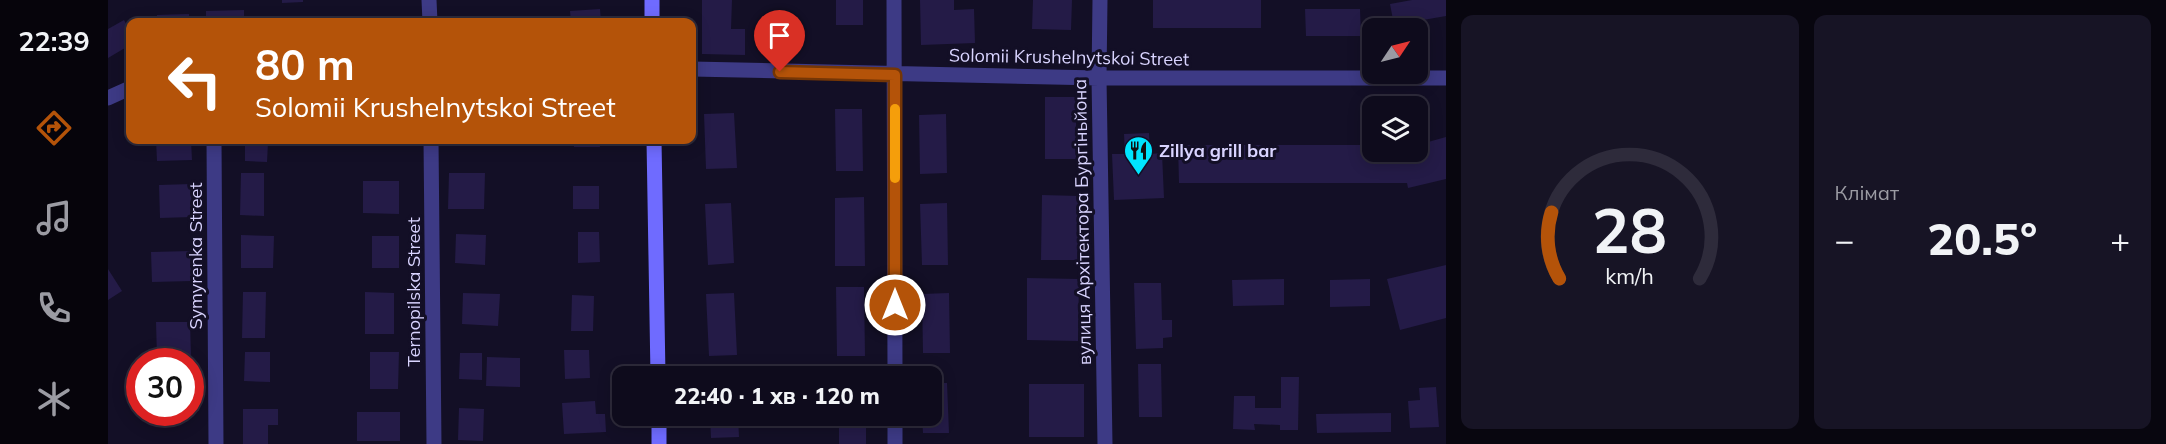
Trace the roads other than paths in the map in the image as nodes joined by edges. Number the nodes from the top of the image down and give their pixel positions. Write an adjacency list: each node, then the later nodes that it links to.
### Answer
1 (429, 0): 5 (street)
2 (652, 0): 6 (main road)
3 (894, 0): 8 (street)
4 (1100, 0): 9 (street, вулиця Архітектора Бургіньйона)
5 (430, 18)
6 (652, 18)
7 (696, 69): 8 (street, Solomii Krushelnytskoi Street)
8 (895, 75): 9 (street, Solomii Krushelnytskoi Street); 17 (street)
9 (1099, 78): 10 (street, Solomii Krushelnytskoi Street); 24 (street, вулиця Архітектора Бургіньйона)
10 (1446, 78)
11 (126, 90): 12 (street)
12 (108, 98)
13 (214, 144): 20 (street, Symyrenka Street)
14 (431, 144): 21 (street, Ternopilska Street)
15 (654, 144): 16 (main road)
16 (658, 366)
17 (895, 366)
18 (659, 426): 22 (main road)
19 (895, 426): 23 (street)
20 (216, 444)
21 (434, 444)
22 (659, 444)
23 (895, 444)
24 (1105, 444)

